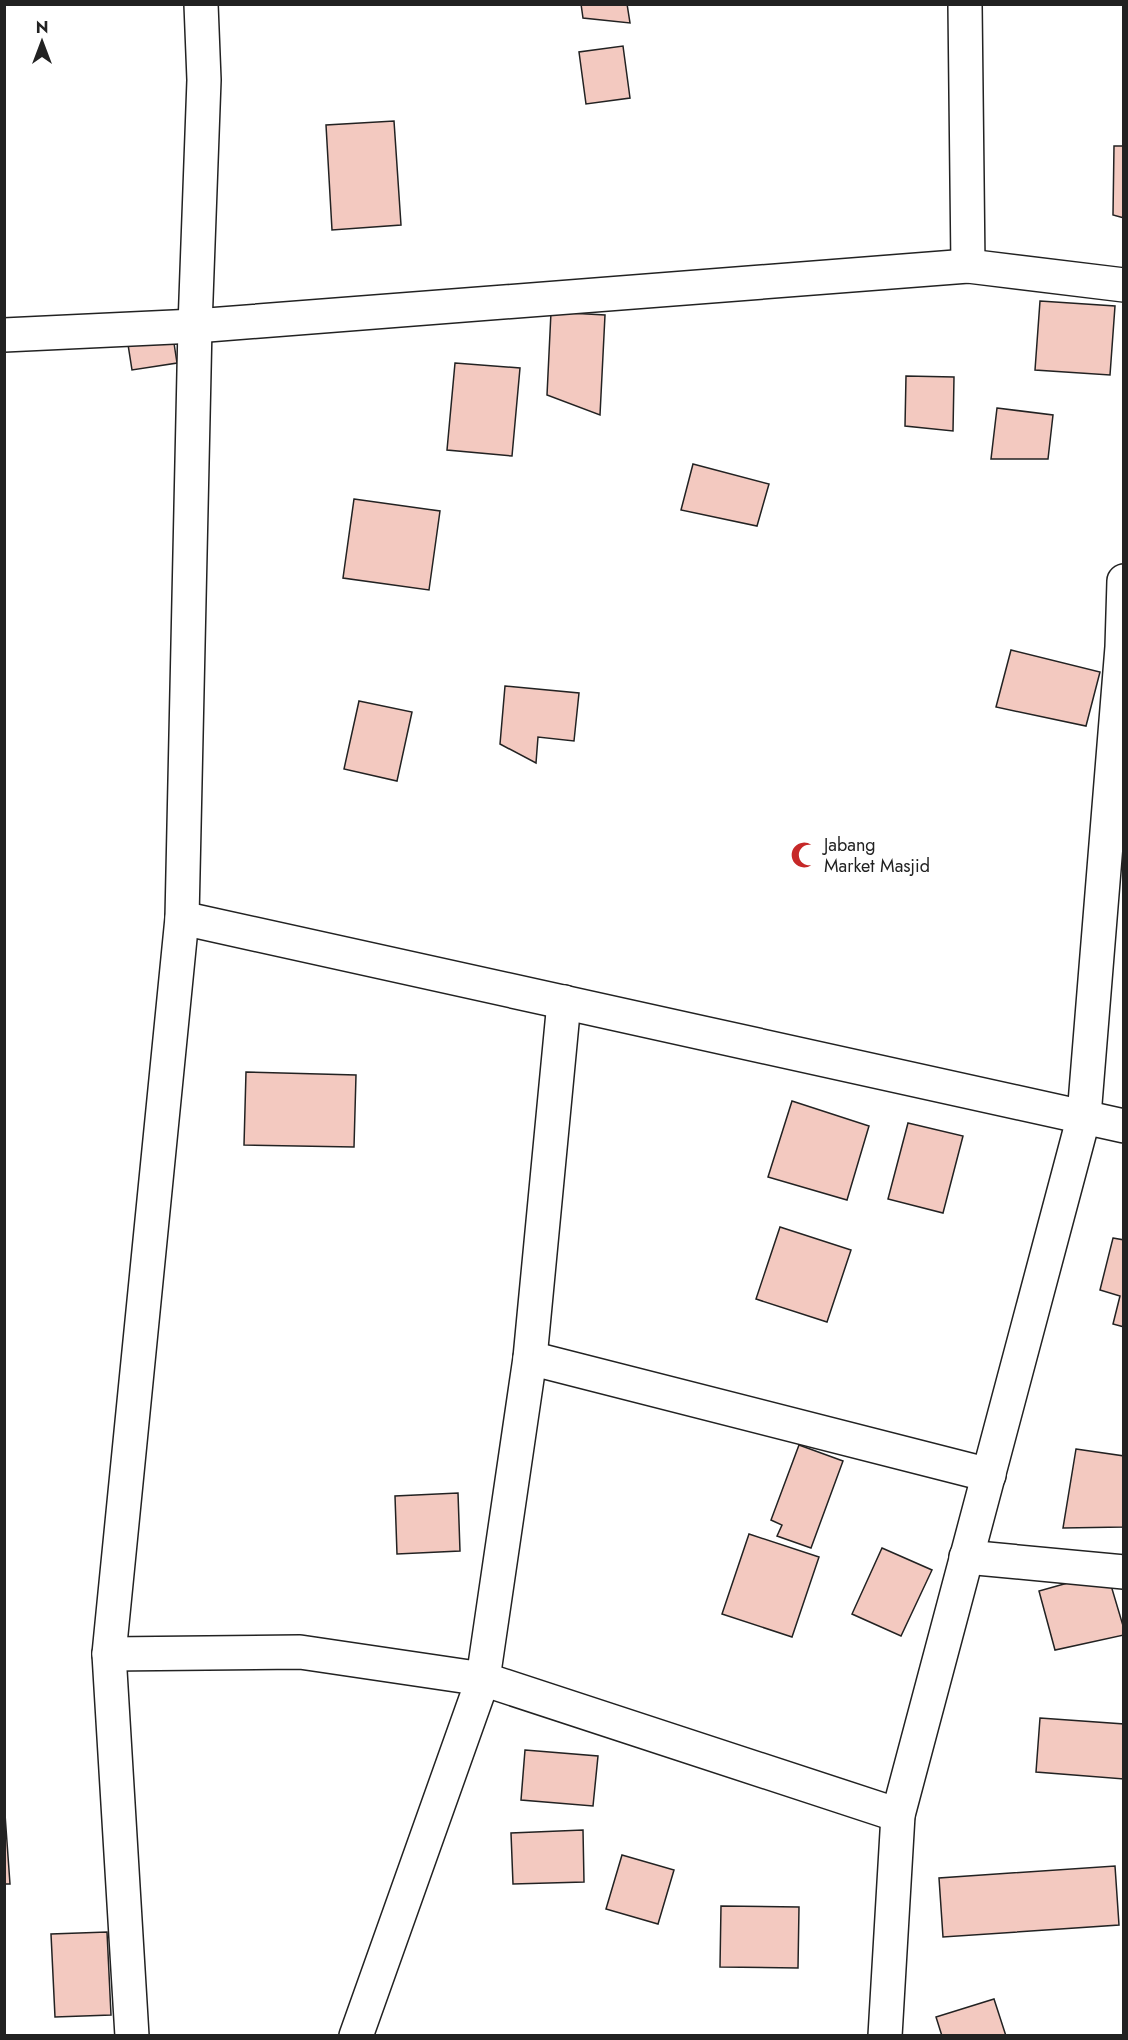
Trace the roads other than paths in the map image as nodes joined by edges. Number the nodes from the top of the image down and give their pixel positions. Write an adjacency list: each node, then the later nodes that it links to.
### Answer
1 (201, 4): 5 (street)
2 (965, 4): 3 (street)
3 (968, 266): 4 (street); 5 (street)
4 (1124, 285)
5 (195, 326): 6 (street); 9 (street)
6 (4, 335)
7 (1124, 581): 8 (street)
8 (1123, 647): 11 (street)
9 (182, 918): 10 (street); 17 (street)
10 (564, 1002): 11 (street); 13 (street)
11 (1084, 1116): 12 (street); 14 (street)
12 (1124, 1126)
13 (530, 1358): 14 (street); 18 (street)
14 (989, 1475): 15 (street)
15 (966, 1557): 16 (street); 19 (street)
16 (1124, 1572)
17 (109, 1654): 18 (street); 20 (street)
18 (483, 1679): 19 (street); 21 (street)
19 (898, 1815): 22 (street)
20 (132, 2036)
21 (356, 2036)
22 (885, 2036)

